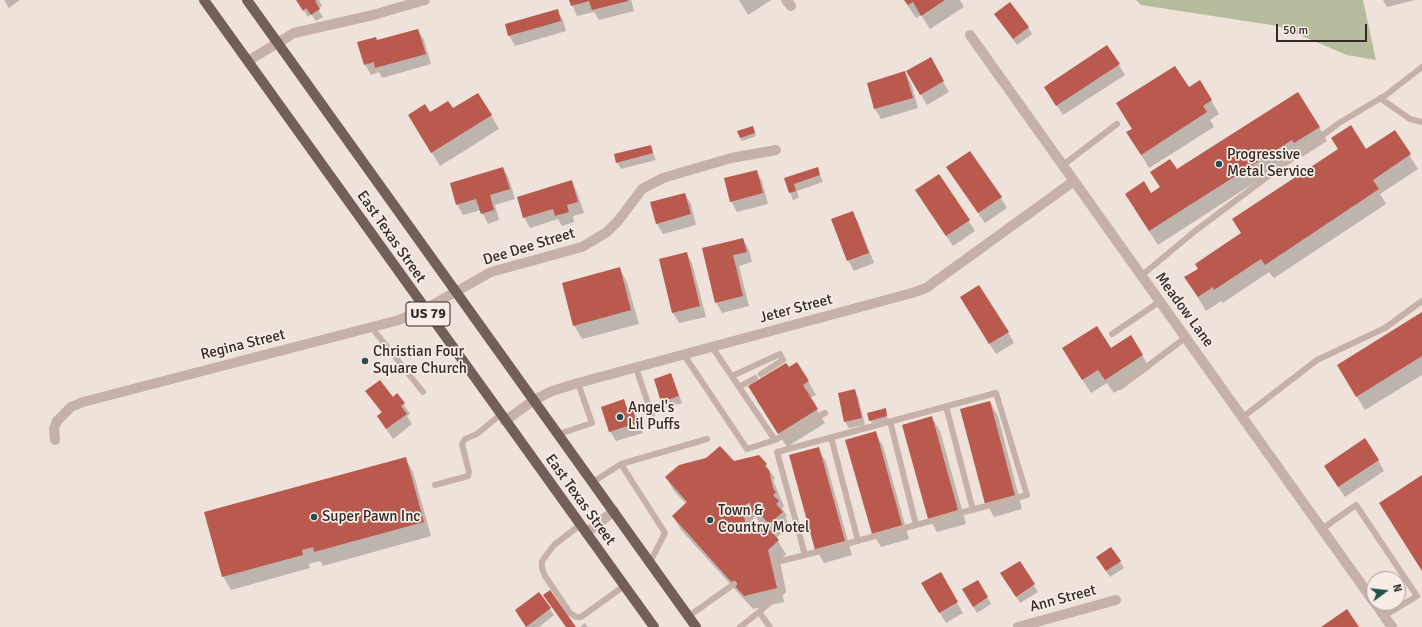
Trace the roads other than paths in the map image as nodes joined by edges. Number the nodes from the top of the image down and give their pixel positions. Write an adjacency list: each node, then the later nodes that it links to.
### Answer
1 (204, 0): 6 (main road, East Texas Street / US 79)
2 (247, 0): 5 (main road, East Texas Street / US 79)
3 (425, 0): 5 (street)
4 (970, 35): 12 (street, Meadow Lane)
5 (277, 42): 6 (street); 15 (main road, East Texas Street / US 79)
6 (248, 61): 18 (main road, East Texas Street / US 79)
7 (1422, 67): 8 (lane)
8 (1380, 98): 9 (lane); 14 (lane)
9 (1422, 122)
10 (1118, 124): 12 (lane)
11 (776, 150): 15 (street, Dee Dee Street)
12 (1063, 165): 13 (street, Meadow Lane)
13 (1074, 181): 14 (street, Meadow Lane); 22 (street, Jeter Street)
14 (1141, 276): 17 (street, Meadow Lane)
15 (456, 291): 18 (street, Regina Street); 32 (main road, East Texas Street / US 79)
16 (1422, 301): 37 (lane)
17 (1159, 302): 20 (lane); 21 (street, Meadow Lane)
18 (425, 309): 19 (street, Regina Street); 36 (main road, East Texas Street / US 79)
19 (372, 328): 31 (lane); 42 (street, Regina Street)
20 (1112, 334)
21 (1185, 338): 30 (lane); 37 (street, Meadow Lane)
22 (712, 347): 23 (street, Jeter Street); 26 (lane)
23 (684, 355): 24 (street, Jeter Street); 43 (lane)
24 (636, 368): 28 (street, Jeter Street); 35 (lane)
25 (761, 374): 26 (lane)
26 (732, 376): 29 (lane)
27 (755, 378): 29 (lane)
28 (578, 383): 32 (street, Jeter Street); 39 (lane)
29 (740, 387): 43 (lane)
30 (1120, 387)
31 (423, 392)
32 (534, 400): 36 (street, Jeter Street); 39 (main road, East Texas Street / US 79)
33 (946, 406): 38 (lane); 47 (lane); 47 (lane)
34 (825, 413): 43 (lane)
35 (652, 415)
36 (503, 418): 46 (lane); 50 (main road, East Texas Street / US 79)
37 (1243, 418): 51 (street, Meadow Lane)
38 (890, 421): 40 (lane); 49 (lane)
39 (559, 434): 45 (main road, East Texas Street / US 79)
40 (831, 437): 52 (lane); 53 (lane)
41 (707, 439): 44 (lane)
42 (55, 440)
43 (775, 440)
44 (621, 464): 45 (lane); 54 (lane)
45 (593, 482): 48 (main road, East Texas Street / US 79)
46 (434, 485)
47 (973, 510): 49 (lane)
48 (614, 511): 50 (street); 54 (main road, East Texas Street / US 79)
49 (916, 525): 52 (lane)
50 (583, 529): 56 (main road, East Texas Street / US 79); 56 (lane)
51 (1322, 529): 57 (street, Meadow Lane); 62 (lane)
52 (858, 540): 53 (lane)
53 (805, 555): 60 (lane)
54 (650, 562): 61 (main road, East Texas Street / US 79)
55 (734, 584): 61 (lane)
56 (624, 586): 63 (main road, East Texas Street / US 79)
57 (1366, 591)
58 (1116, 600): 67 (street, Ann Street)
59 (1380, 611): 62 (street, Meadow Lane)
60 (759, 612): 65 (lane); 66 (lane)
61 (689, 616): 64 (main road, East Texas Street / US 79)
62 (1384, 616): 68 (street, Meadow Lane)
63 (654, 627)
64 (696, 627)
65 (740, 627)
66 (770, 627)
67 (1018, 627)
68 (1392, 627)

